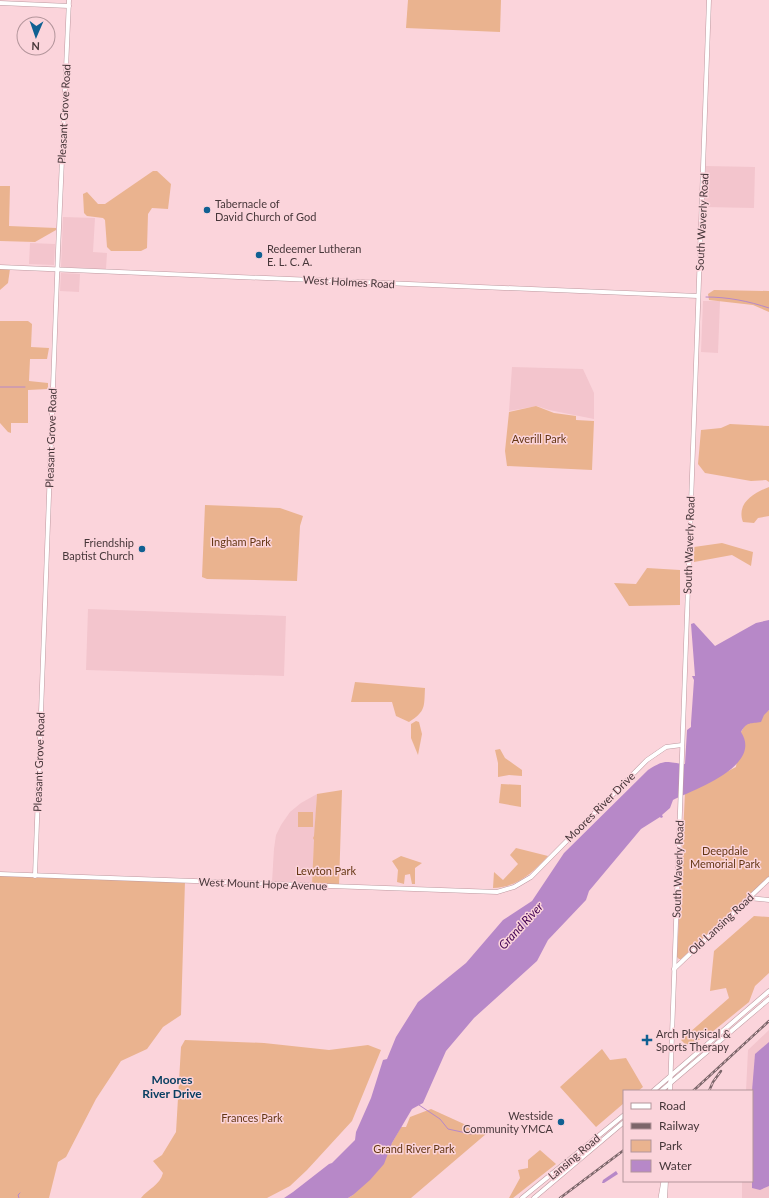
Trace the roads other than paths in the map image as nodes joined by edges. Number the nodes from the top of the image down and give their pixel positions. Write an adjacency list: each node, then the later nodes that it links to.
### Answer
1 (69, 0): 4 (street, Pleasant Grove Road)
2 (709, 0): 7 (street, South Waverly Road)
3 (0, 2): 4 (street)
4 (69, 6): 6 (street, Pleasant Grove Road)
5 (0, 267): 6 (street, West Holmes Road)
6 (57, 270): 7 (street, West Holmes Road); 10 (street, Pleasant Grove Road)
7 (698, 296): 8 (street, South Waverly Road)
8 (682, 745): 12 (street, Moores River Drive); 15 (street, South Waverly Road)
9 (0, 874): 10 (street, West Mount Hope Avenue)
10 (35, 876): 12 (street, West Mount Hope Avenue)
11 (769, 879): 13 (street, Old Lansing Road)
12 (525, 881)
13 (750, 898): 14 (street); 15 (street, Old Lansing Road)
14 (769, 900)
15 (674, 969): 18 (street, South Waverly Road)
16 (769, 991): 18 (street)
17 (769, 999): 19 (street)
18 (670, 1076): 19 (street, South Waverly Road); 20 (street)
19 (670, 1083): 21 (street); 22 (street, South Waverly Road)
20 (654, 1090)
21 (661, 1090)
22 (670, 1090)
23 (623, 1116): 27 (street, Lansing Road)
24 (623, 1123): 28 (street, Lansing Road)
25 (665, 1182): 29 (highway)
26 (665, 1182): 30 (street)
27 (522, 1198)
28 (534, 1198)
29 (661, 1198)
30 (665, 1198)

